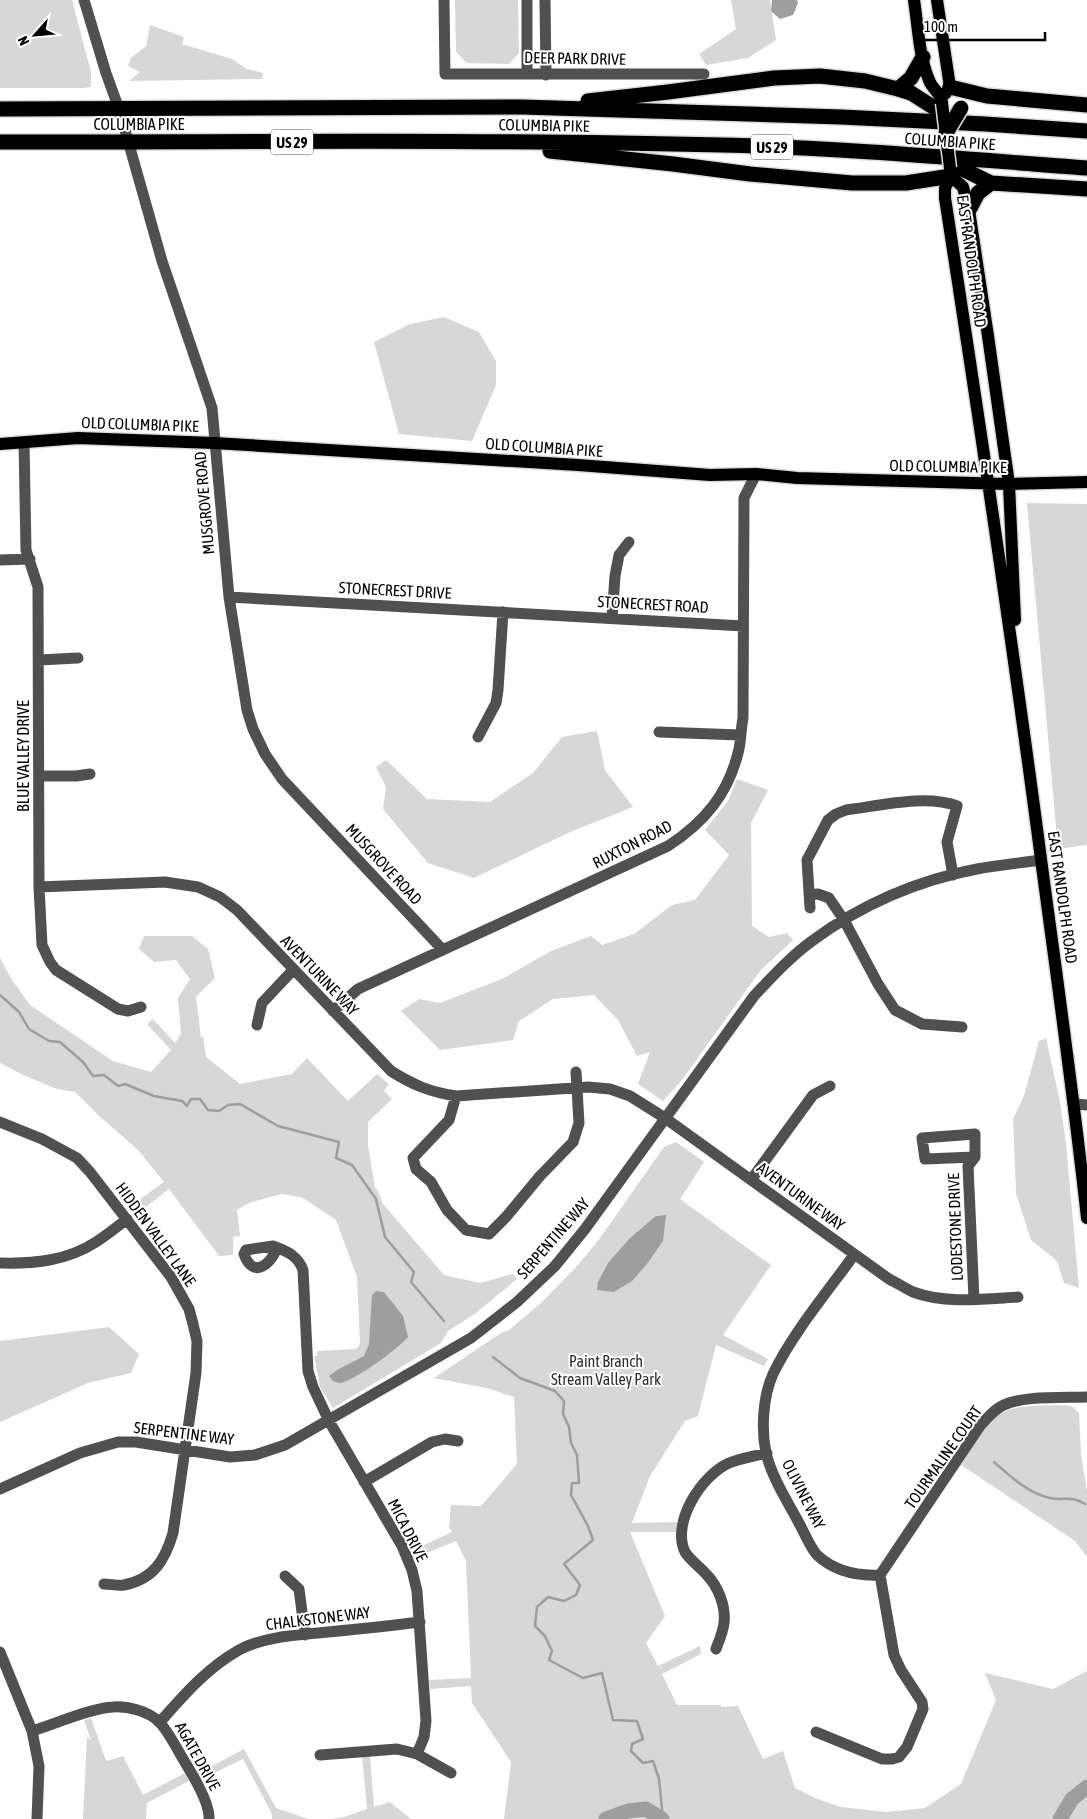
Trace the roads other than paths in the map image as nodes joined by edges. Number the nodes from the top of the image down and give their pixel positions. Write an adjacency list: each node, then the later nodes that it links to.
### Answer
1 (84, 0): 17 (street, MUSGROVE ROAD)
2 (444, 0): 8 (street, DEER PARK DRIVE)
3 (527, 0): 8 (street)
4 (545, 0): 10 (street)
5 (914, 0): 7 (main road)
6 (937, 0): 13 (main road)
7 (923, 57): 11 (highway); 13 (main road)
8 (527, 74): 10 (street, DEER PARK DRIVE)
9 (704, 74): 10 (street, DEER PARK DRIVE)
10 (546, 75)
11 (898, 89): 13 (highway); 15 (highway)
12 (987, 96): 13 (highway); 14 (highway); 19 (highway, bridge)
13 (945, 100): 19 (main road, bridge)
14 (1087, 105)
15 (522, 107): 17 (highway, COLUMBIA PIKE / US 29); 18 (highway, COLUMBIA PIKE / US 29)
16 (0, 109): 17 (highway, COLUMBIA PIKE / US 29)
17 (119, 109): 22 (street, MUSGROVE ROAD)
18 (1087, 131)
19 (946, 133): 24 (main road, bridge)
20 (456, 141): 22 (highway, COLUMBIA PIKE / US 29); 23 (highway, COLUMBIA PIKE / US 29); 24 (highway)
21 (0, 142): 22 (highway, COLUMBIA PIKE / US 29)
22 (128, 142): 29 (street, MUSGROVE ROAD)
23 (1087, 168)
24 (952, 169): 25 (highway); 27 (main road, EAST RANDOLPH ROAD); 32 (main road, EAST RANDOLPH ROAD)
25 (991, 183): 26 (highway); 27 (highway)
26 (1087, 189)
27 (969, 210): 34 (main road, EAST RANDOLPH ROAD)
28 (24, 442): 29 (main road, OLD COLUMBIA PIKE); 30 (main road, OLD COLUMBIA PIKE); 37 (street, BLUE VALLEY DRIVE)
29 (214, 443): 31 (main road, OLD COLUMBIA PIKE); 38 (street, MUSGROVE ROAD)
30 (0, 444)
31 (756, 474): 32 (main road, OLD COLUMBIA PIKE); 42 (street, RUXTON ROAD)
32 (989, 482): 34 (main road, OLD COLUMBIA PIKE); 45 (main road, EAST RANDOLPH ROAD)
33 (1087, 482): 34 (main road, OLD COLUMBIA PIKE)
34 (1009, 484): 45 (main road, EAST RANDOLPH ROAD)
35 (629, 542): 41 (street)
36 (0, 560): 37 (street)
37 (30, 560): 44 (street, BLUE VALLEY DRIVE)
38 (229, 597): 39 (street, STONECREST DRIVE); 57 (street, MUSGROVE ROAD)
39 (503, 612): 40 (street, STONECREST DRIVE); 48 (street)
40 (560, 614): 41 (street, STONECREST ROAD)
41 (612, 618): 42 (street, STONECREST ROAD)
42 (743, 626): 47 (street, RUXTON ROAD)
43 (78, 658): 44 (street)
44 (39, 660): 50 (street, BLUE VALLEY DRIVE)
45 (1015, 670): 51 (main road, EAST RANDOLPH ROAD)
46 (659, 732): 47 (street)
47 (740, 734): 57 (street, RUXTON ROAD)
48 (478, 737)
49 (90, 774): 50 (street)
50 (39, 776): 53 (street, BLUE VALLEY DRIVE)
51 (1041, 860): 52 (street, SERPENTINE WAY); 67 (main road, EAST RANDOLPH ROAD)
52 (953, 875): 54 (street); 56 (street, SERPENTINE WAY)
53 (39, 887): 58 (street, AVENTURINE WAY); 59 (street, BLUE VALLEY DRIVE)
54 (809, 895): 55 (street); 56 (street)
55 (810, 908)
56 (844, 920): 62 (street); 68 (street, SERPENTINE WAY)
57 (442, 949): 60 (street, RUXTON ROAD)
58 (293, 970): 60 (street, AVENTURINE WAY); 61 (street)
59 (141, 1007)
60 (333, 1012): 66 (street, AVENTURINE WAY)
61 (257, 1025)
62 (962, 1027)
63 (576, 1072): 65 (street)
64 (830, 1086): 71 (street)
65 (576, 1088): 66 (street, AVENTURINE WAY); 66 (street); 68 (street, AVENTURINE WAY)
66 (456, 1096)
67 (1081, 1105): 72 (main road, EAST RANDOLPH ROAD)
68 (665, 1118): 71 (street, AVENTURINE WAY); 80 (street, SERPENTINE WAY)
69 (0, 1122): 73 (street, HIDDEN VALLEY LANE)
70 (976, 1157): 70 (street, LODESTONE DRIVE); 78 (street, LODESTONE DRIVE)
71 (751, 1180): 75 (street, AVENTURINE WAY)
72 (1087, 1218)
73 (127, 1219): 76 (street); 82 (street, HIDDEN VALLEY LANE)
74 (277, 1248): 80 (street, MICA DRIVE)
75 (854, 1255): 78 (street, AVENTURINE WAY); 83 (street, OLIVINE WAY)
76 (0, 1263)
77 (1018, 1297): 78 (street, AVENTURINE WAY)
78 (974, 1299)
79 (1087, 1397): 86 (street, TOURMALINE COURT)
80 (329, 1421): 82 (street, SERPENTINE WAY); 84 (street, MICA DRIVE)
81 (458, 1440): 84 (street)
82 (185, 1450): 85 (street, SERPENTINE WAY); 88 (street, HIDDEN VALLEY LANE)
83 (766, 1453): 86 (street, OLIVINE WAY); 91 (street)
84 (364, 1482): 89 (street, MICA DRIVE)
85 (0, 1488)
86 (880, 1574): 95 (street)
87 (285, 1576): 90 (street)
88 (104, 1584)
89 (420, 1622): 90 (street, CHALKSTONE WAY); 96 (street, MICA DRIVE)
90 (305, 1634): 93 (street, CHALKSTONE WAY)
91 (716, 1649)
92 (0, 1652): 94 (street)
93 (160, 1722): 94 (street, AGATE DRIVE); 100 (street, AGATE DRIVE)
94 (32, 1731): 99 (street)
95 (816, 1732)
96 (417, 1754): 97 (street); 98 (street)
97 (320, 1755)
98 (451, 1773)
99 (37, 1819)
100 (209, 1819)

